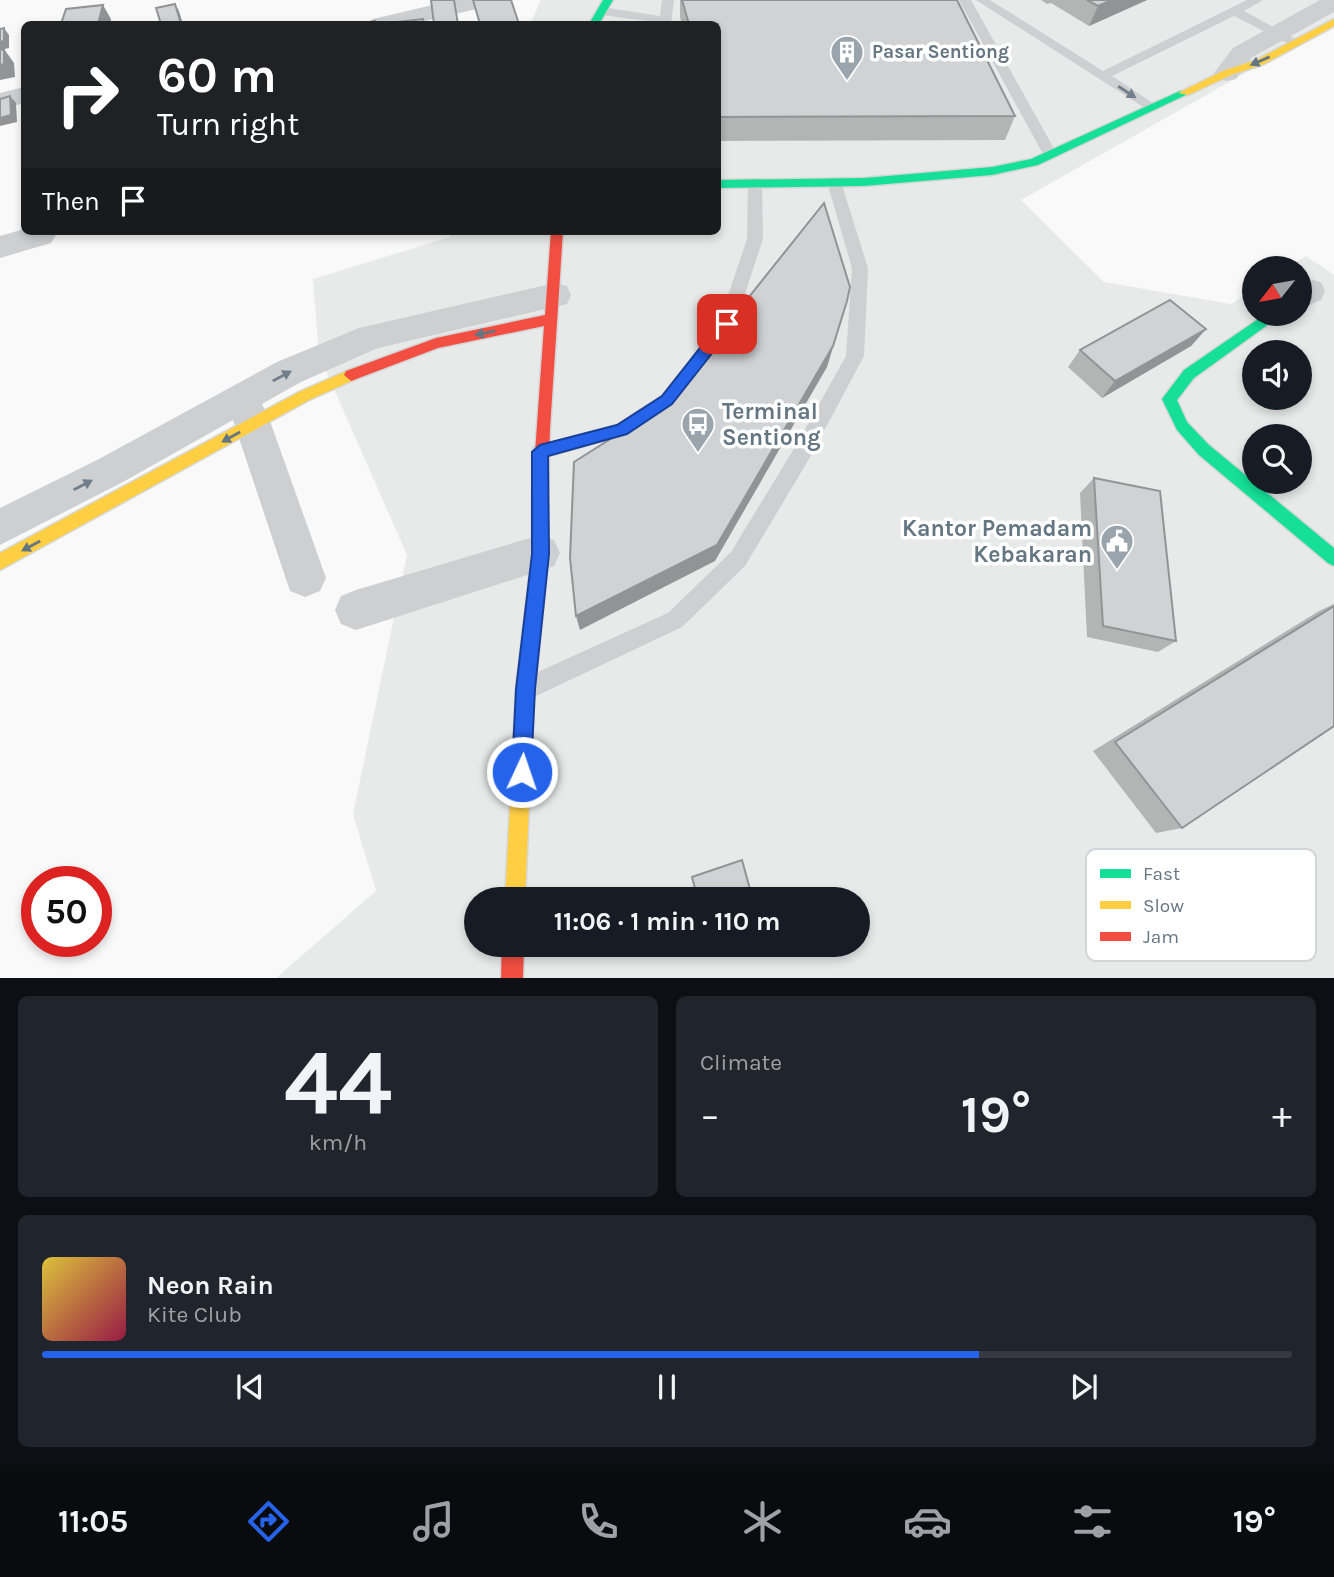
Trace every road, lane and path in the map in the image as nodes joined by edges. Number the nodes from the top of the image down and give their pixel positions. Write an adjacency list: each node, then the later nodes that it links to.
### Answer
1 (668, 0): 11 (lane)
2 (965, 0): 19 (lane)
3 (982, 0): 15 (lane)
4 (1257, 0): 7 (lane)
5 (1334, 2): 13 (street)
6 (472, 7): 9 (street)
7 (1234, 11): 13 (lane); 15 (lane)
8 (601, 12): 10 (lane)
9 (398, 21)
10 (658, 21)
11 (664, 21)
12 (1334, 22): 13 (street)
13 (1287, 38): 14 (street)
14 (1227, 72): 18 (street)
15 (1102, 76): 18 (lane, one-way to 18)
16 (21, 96): 17 (street)
17 (0, 102)
18 (1151, 108): 19 (street)
19 (1050, 155): 20 (street)
20 (834, 182): 21 (street); 36 (lane)
21 (755, 183): 22 (street); 29 (lane)
22 (721, 184)
23 (35, 235): 25 (street)
24 (557, 235): 26 (street)
25 (0, 247)
26 (553, 307): 28 (street); 29 (street)
27 (1258, 326): 32 (street)
28 (247, 411): 30 (street, one-way to 28); 33 (street, one-way to 33); 34 (street)
29 (540, 452): 31 (street)
30 (0, 527)
31 (540, 554): 35 (street); 36 (street)
32 (1334, 558)
33 (0, 562)
34 (305, 578)
35 (356, 610)
36 (525, 689): 37 (street)
37 (516, 887)
38 (513, 957): 39 (street)
39 (512, 978)

